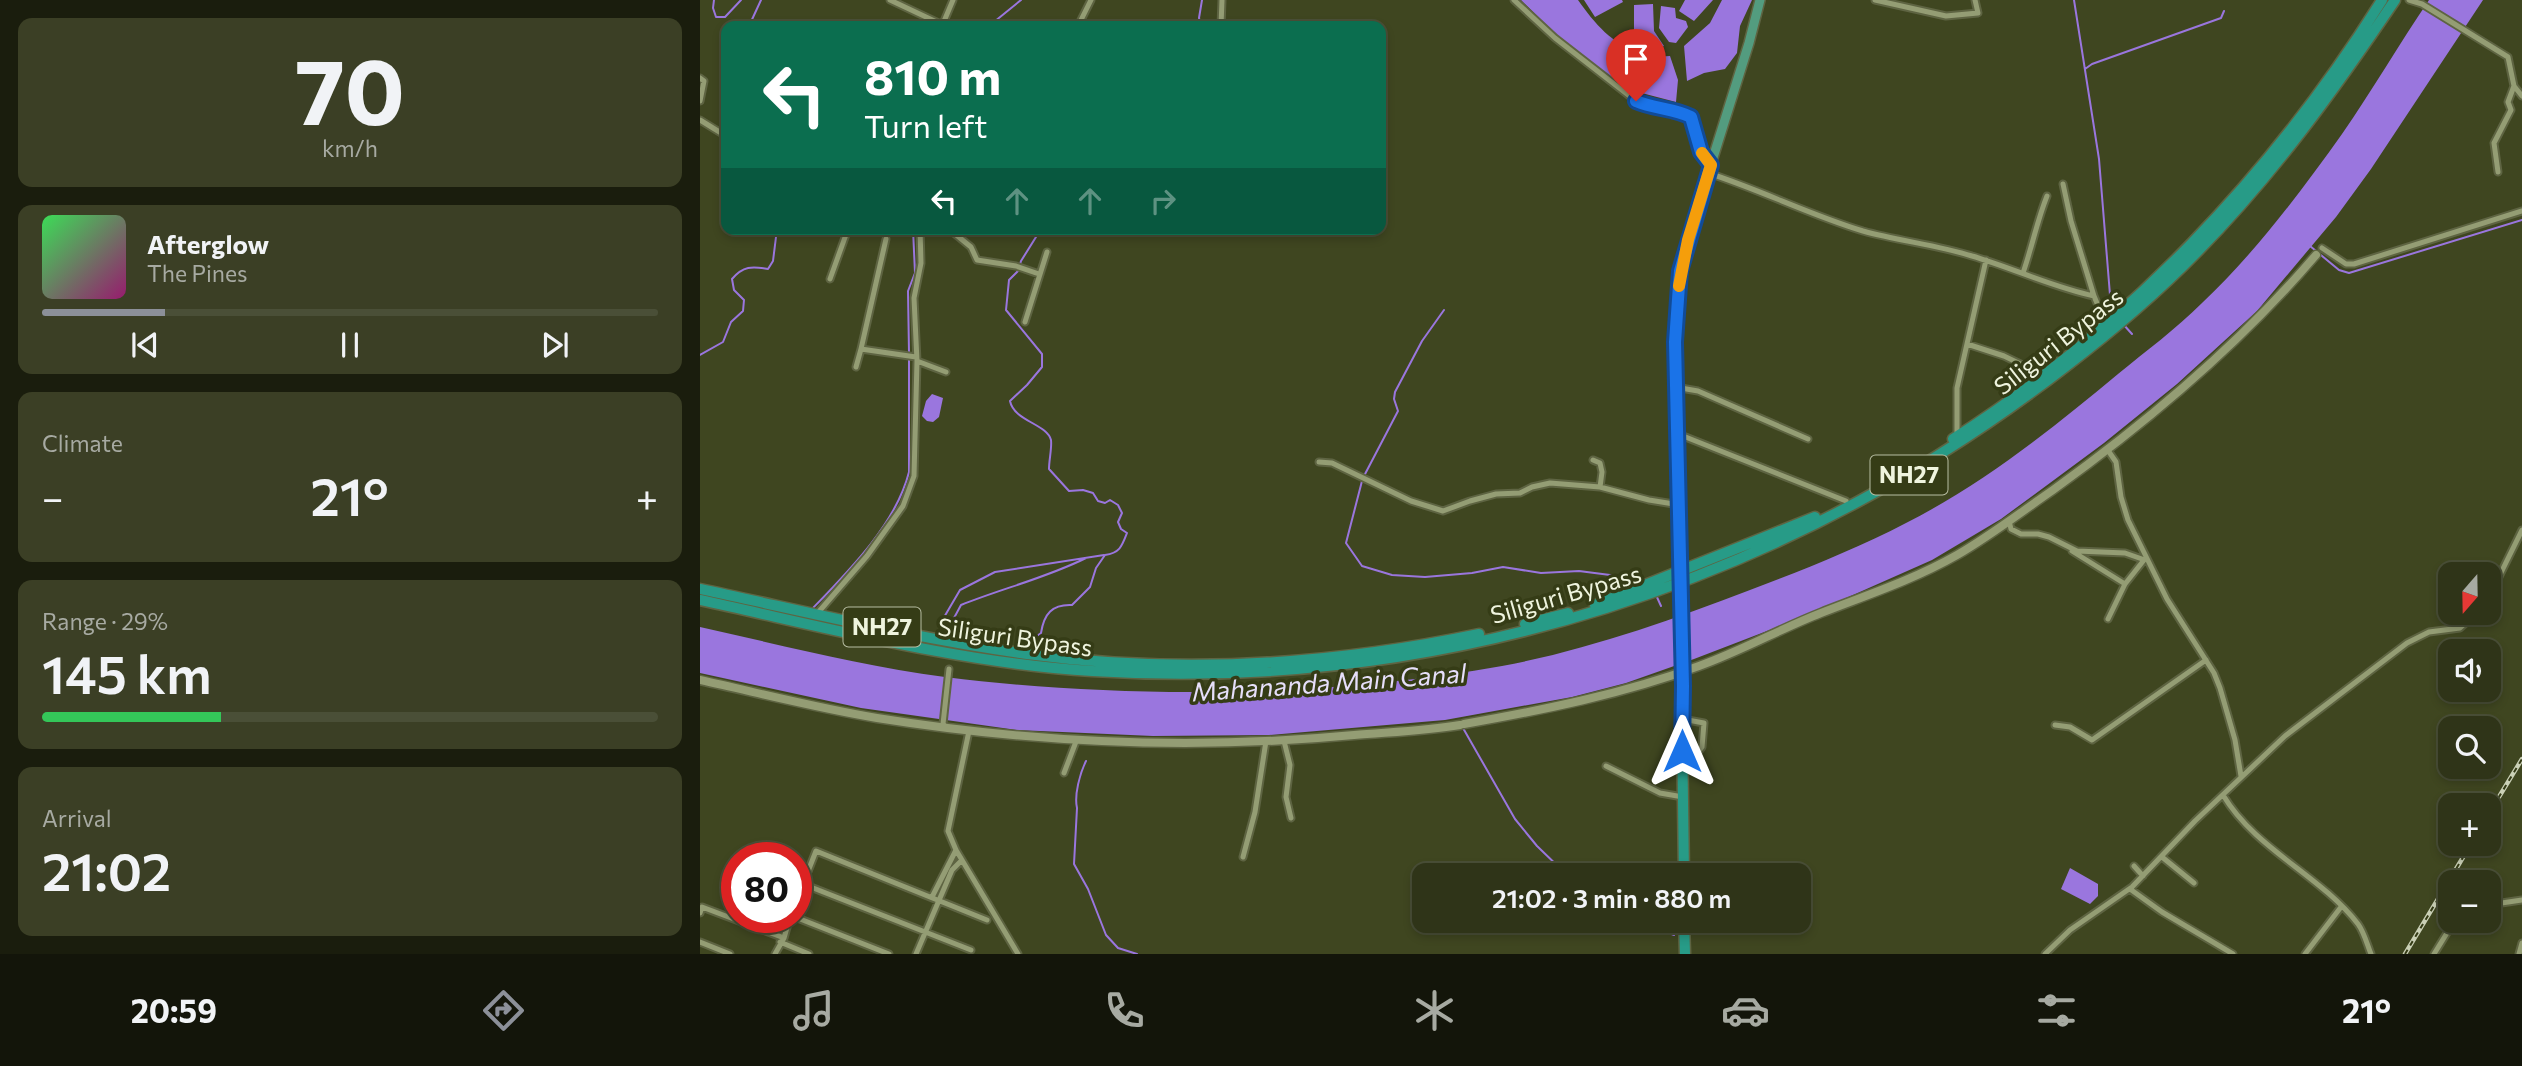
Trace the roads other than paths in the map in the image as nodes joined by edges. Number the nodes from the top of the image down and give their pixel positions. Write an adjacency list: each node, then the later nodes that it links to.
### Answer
1 (890, 0): 12 (street)
2 (953, 0): 13 (street)
3 (1091, 0): 14 (street)
4 (1222, 0): 15 (street)
5 (1514, 0): 22 (street)
6 (1760, 0): 22 (main road)
7 (1875, 0): 8 (street)
8 (1975, 0)
9 (2382, 0): 38 (highway, NH27)
10 (2395, 0): 38 (highway, Siliguri Bypass / NH27)
11 (2409, 0): 17 (street)
12 (932, 21)
13 (944, 21)
14 (1080, 21)
15 (1222, 21)
16 (700, 78): 19 (street)
17 (2514, 86): 18 (street); 23 (street)
18 (2522, 96)
19 (700, 101)
20 (700, 120): 21 (street)
21 (721, 133)
22 (1709, 169): 33 (street); 47 (main road)
23 (2498, 172)
24 (2063, 184): 37 (street)
25 (2048, 196): 34 (street)
26 (2522, 211): 31 (street)
27 (846, 235): 36 (street)
28 (920, 235): 43 (street)
29 (956, 235): 35 (street)
30 (886, 239): 42 (street)
31 (2319, 251): 51 (street)
32 (1047, 252): 35 (street)
33 (1986, 260): 34 (street); 41 (street)
34 (2023, 273): 37 (street)
35 (1039, 274): 39 (street)
36 (830, 279)
37 (2094, 296): 40 (street)
38 (2123, 314): 40 (highway, Siliguri Bypass / NH27)
39 (1025, 322)
40 (2108, 326): 49 (highway, NH27); 63 (highway, Siliguri Bypass / NH27)
41 (1967, 344): 45 (street); 49 (street)
42 (862, 349): 43 (street); 44 (street)
43 (914, 358): 46 (street); 67 (street)
44 (856, 367)
45 (2035, 371)
46 (946, 372)
47 (1675, 387): 48 (main road); 50 (street)
48 (1678, 434): 55 (street); 56 (main road)
49 (1957, 437): 55 (highway, NH27)
50 (1808, 439)
51 (2107, 449): 57 (street); 61 (street)
52 (1593, 460): 54 (street)
53 (1319, 462): 54 (street)
54 (1600, 487): 56 (street)
55 (1846, 501): 63 (highway, NH27)
56 (1679, 505): 63 (main road)
57 (2009, 521): 59 (street); 73 (street)
58 (2522, 530): 62 (street)
59 (2061, 541): 60 (street); 64 (street)
60 (2142, 559): 61 (street); 64 (street)
61 (2150, 562): 72 (street)
62 (2501, 573)
63 (1679, 579): 71 (highway, Siliguri Bypass / NH27); 73 (highway)
64 (2125, 584): 68 (street)
65 (700, 589): 67 (highway, NH27)
66 (700, 600): 69 (highway, Siliguri Bypass / NH27)
67 (816, 613): 69 (street); 71 (highway, NH27)
68 (2108, 619)
69 (813, 625): 71 (highway, Siliguri Bypass / NH27)
70 (2464, 625): 86 (street)
71 (946, 646)
72 (2206, 660): 77 (street); 86 (street)
73 (1682, 670): 76 (highway); 82 (street)
74 (949, 671): 78 (street)
75 (700, 680): 78 (street)
76 (1682, 719): 83 (highway); 83 (street)
77 (2055, 725)
78 (945, 726): 79 (street)
79 (969, 731): 80 (street); 90 (street)
80 (1077, 739): 81 (street); 85 (street)
81 (1266, 741): 82 (street); 91 (street)
82 (1284, 741): 89 (street)
83 (1682, 751): 88 (highway)
84 (1606, 766): 88 (street)
85 (1064, 773)
86 (2241, 776): 87 (street)
87 (2223, 795): 92 (street); 102 (street)
88 (1682, 797): 94 (highway)
89 (1291, 818)
90 (956, 850): 93 (street); 99 (street)
91 (1243, 857)
92 (2162, 857): 96 (street); 97 (street)
93 (962, 860): 99 (street); 119 (street)
94 (1684, 863)
95 (2134, 866): 96 (street)
96 (2143, 876): 98 (street)
97 (2193, 883)
98 (2130, 889): 121 (street); 122 (street)
99 (934, 899): 104 (street); 106 (street); 106 (street)
100 (2522, 900): 101 (street)
101 (2501, 903)
102 (2341, 907): 123 (street); 124 (street)
103 (700, 912): 110 (street)
104 (987, 920)
105 (812, 924): 117 (street)
106 (925, 932): 113 (street); 118 (street)
107 (785, 933): 110 (street)
108 (1684, 933): 120 (highway)
109 (2447, 933): 125 (street)
110 (782, 940): 115 (street); 116 (street)
111 (700, 942): 114 (street)
112 (2522, 943): 126 (street)
113 (971, 950)
114 (730, 954)
115 (775, 954)
116 (809, 954)
117 (889, 954)
118 (916, 954)
119 (1018, 954)
120 (1685, 954)
121 (2045, 954)
122 (2232, 954)
123 (2305, 954)
124 (2371, 954)
125 (2434, 954)
126 (2519, 954)

